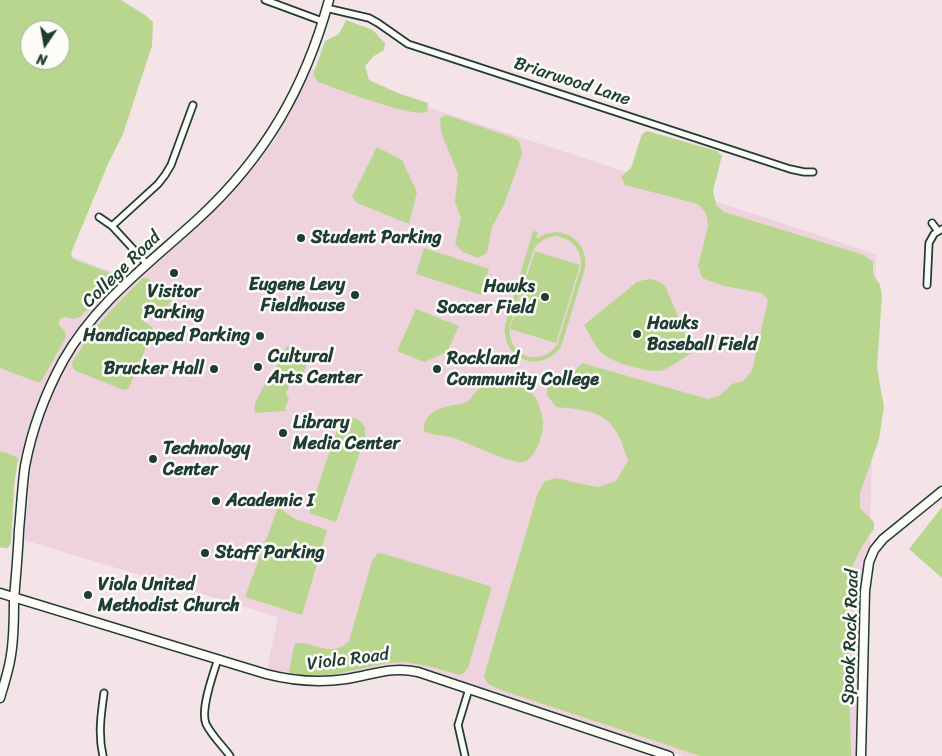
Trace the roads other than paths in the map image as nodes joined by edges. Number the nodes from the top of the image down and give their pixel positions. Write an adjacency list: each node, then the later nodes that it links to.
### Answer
1 (265, 0): 3 (street)
2 (328, 4): 3 (street, College Road); 5 (street, Briarwood Lane)
3 (322, 21): 10 (street, College Road)
4 (193, 105): 8 (street)
5 (813, 172)
6 (99, 217): 8 (street)
7 (932, 223): 9 (street)
8 (112, 226): 10 (street)
9 (940, 230): 11 (street)
10 (148, 264): 14 (street, College Road)
11 (926, 285)
12 (942, 491): 24 (street, Spook Rock Road)
13 (0, 593): 14 (street, Viola Road)
14 (15, 596): 15 (street, Viola Road); 18 (street, College Road)
15 (218, 659): 16 (street, Viola Road); 21 (street)
16 (469, 689): 19 (street, Viola Road); 22 (street)
17 (104, 693): 20 (street)
18 (0, 698)
19 (650, 753): 23 (street, Viola Road)
20 (103, 756)
21 (230, 756)
22 (465, 756)
23 (669, 756)
24 (861, 756)

